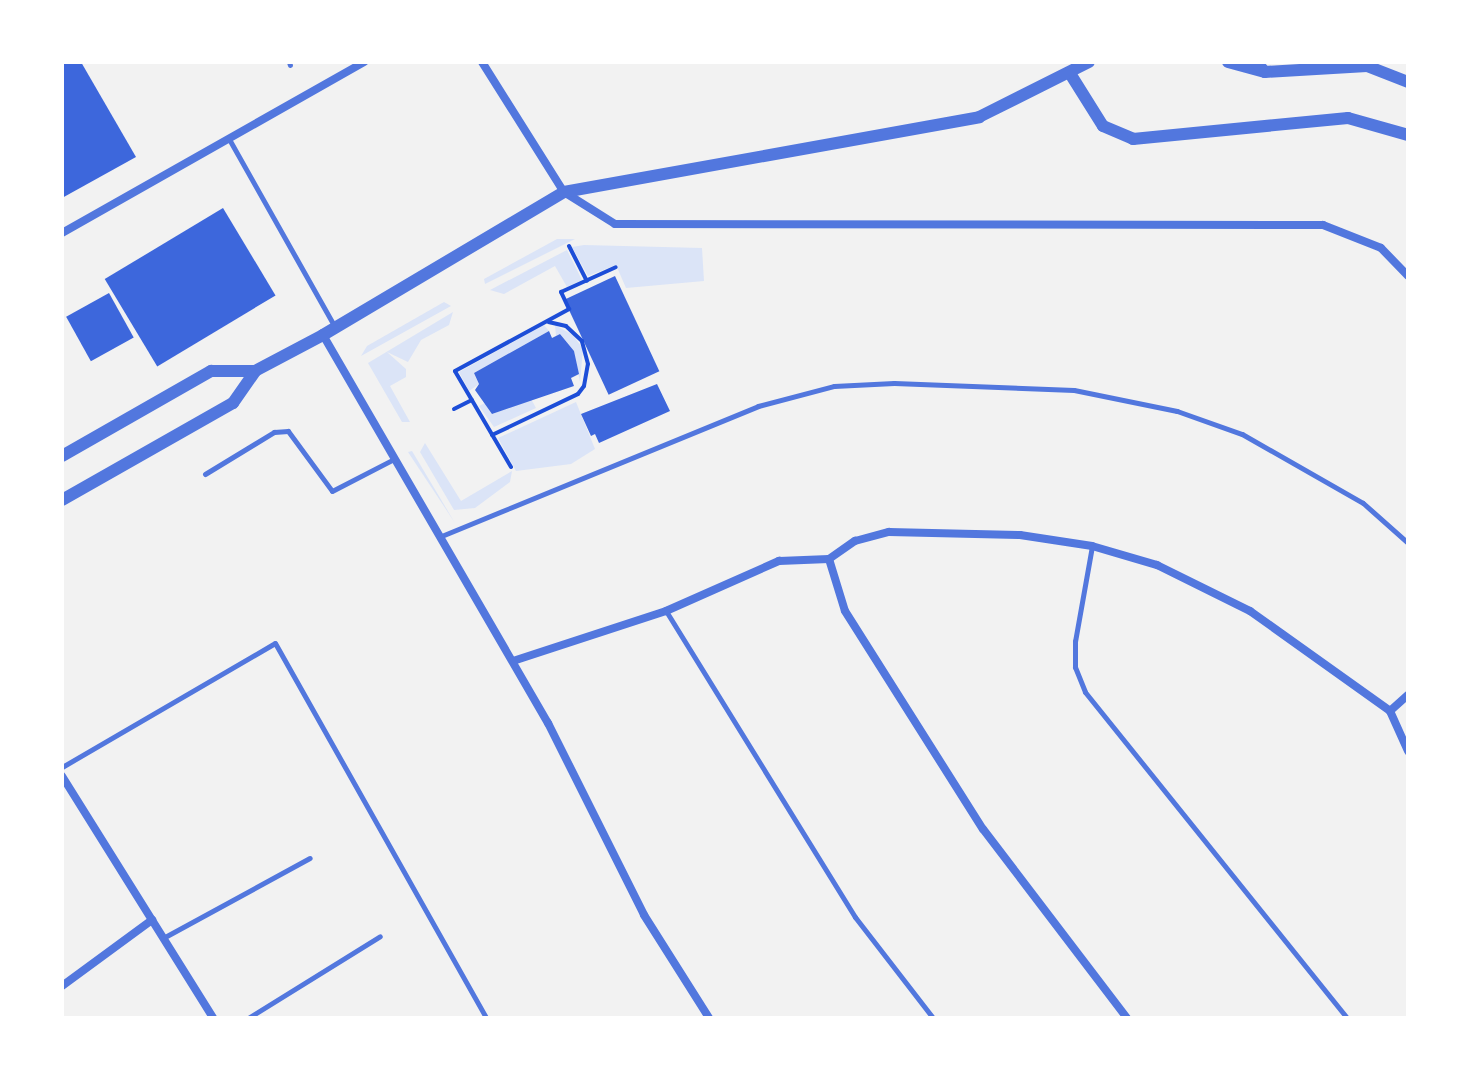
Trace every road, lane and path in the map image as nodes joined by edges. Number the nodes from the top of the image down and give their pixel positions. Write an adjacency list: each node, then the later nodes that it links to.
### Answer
1 (364, 62): 9 (street)
2 (482, 62): 10 (street)
3 (1089, 62): 6 (street)
4 (1228, 62): 5 (street)
5 (1260, 67): 7 (street)
6 (1071, 75): 8 (street); 10 (street)
7 (1408, 82)
8 (1408, 135)
9 (229, 139): 11 (street); 17 (lane)
10 (564, 192): 14 (street); 17 (street)
11 (62, 233)
12 (569, 246): 15 (path)
13 (616, 267): 15 (path)
14 (1408, 276)
15 (587, 281): 16 (path)
16 (545, 322): 20 (path); 22 (path)
17 (336, 328): 18 (street)
18 (323, 335): 19 (street); 24 (street)
19 (255, 371): 23 (street); 27 (street)
20 (472, 400): 21 (path); 22 (path)
21 (454, 409)
22 (492, 435): 25 (path)
23 (62, 456)
24 (394, 459): 26 (lane); 28 (street)
25 (511, 467)
26 (205, 474)
27 (62, 500)
28 (438, 537): 29 (lane); 33 (street)
29 (1408, 543)
30 (1092, 546): 31 (street); 35 (street); 50 (lane)
31 (829, 559): 32 (street); 49 (street)
32 (666, 611): 33 (street); 48 (lane)
33 (513, 661): 47 (street)
34 (1408, 695): 35 (street)
35 (1390, 711): 36 (street)
36 (1408, 751)
37 (62, 767): 46 (lane)
38 (62, 776): 40 (street)
39 (310, 858): 42 (lane)
40 (152, 920): 42 (street); 43 (street)
41 (380, 936): 45 (lane)
42 (163, 938): 44 (street)
43 (62, 986)
44 (213, 1018)
45 (248, 1018)
46 (486, 1018)
47 (709, 1018)
48 (933, 1018)
49 (1127, 1018)
50 (1347, 1018)

